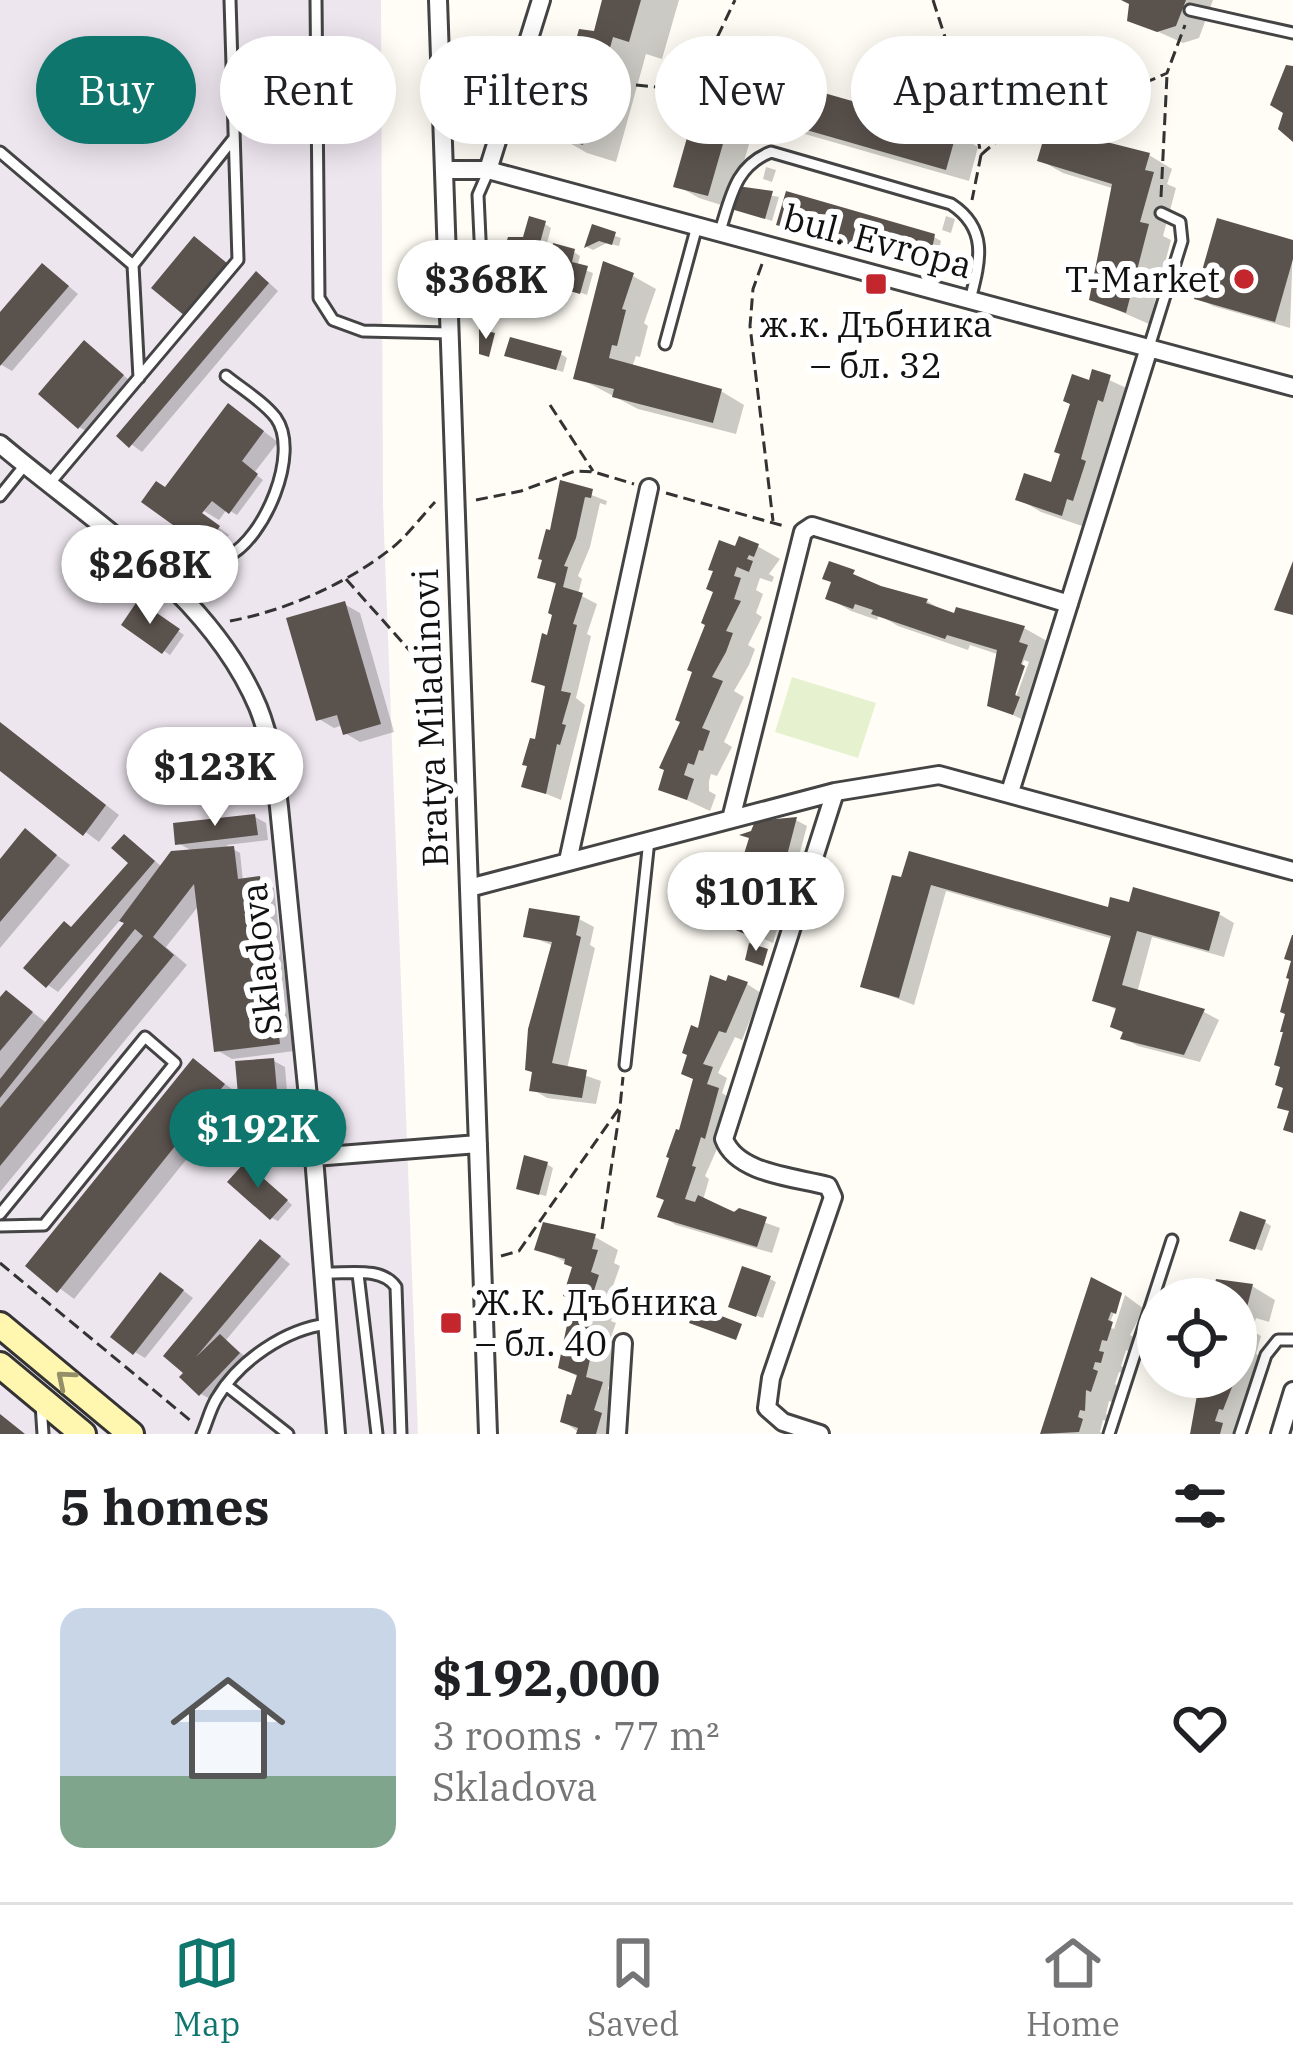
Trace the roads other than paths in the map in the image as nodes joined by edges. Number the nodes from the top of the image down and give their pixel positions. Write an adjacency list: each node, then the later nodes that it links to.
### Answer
1 (230, 0): 7 (lane)
2 (316, 0): 19 (lane)
3 (438, 0): 11 (street, Bratya Miladinovi)
4 (541, 0): 12 (street)
5 (1190, 10): 6 (lane)
6 (1293, 33)
7 (231, 36)
8 (229, 144): 17 (lane)
9 (234, 144): 23 (lane)
10 (0, 152): 17 (lane)
11 (444, 170): 12 (street, bul. Evropa); 19 (street, Bratya Miladinovi)
12 (488, 170): 14 (street, bul. Evropa); 16 (lane)
13 (1161, 213): 21 (lane)
14 (697, 226): 15 (street, bul. Evropa); 20 (lane)
15 (720, 232): 18 (street, bul. Evropa); 18 (lane)
16 (481, 260)
17 (133, 265): 23 (lane)
18 (970, 300): 21 (street, bul. Evropa)
19 (450, 333): 38 (street, Bratya Miladinovi)
20 (665, 344)
21 (1148, 348): 24 (street, bul. Evropa); 31 (street)
22 (226, 376): 30 (lane)
23 (139, 378): 27 (lane)
24 (1293, 387)
25 (0, 444): 26 (street, Skladova)
26 (25, 465): 27 (street, Skladova); 29 (lane)
27 (49, 484): 30 (street, Skladova)
28 (649, 488): 36 (street)
29 (0, 496)
30 (147, 566): 41 (street, Skladova)
31 (1069, 604): 32 (street); 34 (street)
32 (1010, 792): 33 (street); 37 (street)
33 (835, 793): 34 (street); 65 (street)
34 (730, 820): 35 (street)
35 (649, 840): 36 (street); 39 (lane)
36 (568, 861): 38 (street)
37 (1293, 871)
38 (469, 888): 40 (street, Bratya Miladinovi)
39 (625, 1065)
40 (478, 1144): 41 (street); 63 (street, Bratya Miladinovi)
41 (314, 1157): 45 (street, Skladova)
42 (0, 1214): 43 (lane)
43 (0, 1226)
44 (1172, 1240): 66 (lane)
45 (323, 1273): 46 (lane); 47 (street, Skladova)
46 (358, 1274): 61 (lane); 62 (lane)
47 (328, 1324): 52 (lane); 60 (street, Skladova)
48 (0, 1325): 58 (main road, one-way to 48)
49 (1293, 1340): 67 (lane)
50 (623, 1343): 64 (street)
51 (4, 1376): 54 (main road)
52 (226, 1386): 55 (lane); 59 (lane)
53 (1293, 1391): 68 (street)
54 (40, 1399): 56 (lane); 57 (main road)
55 (202, 1433)
56 (44, 1434)
57 (83, 1434)
58 (130, 1434)
59 (288, 1434)
60 (336, 1434)
61 (377, 1434)
62 (401, 1434)
63 (488, 1434)
64 (617, 1434)
65 (820, 1434)
66 (1109, 1434)
67 (1240, 1434)
68 (1280, 1434)

